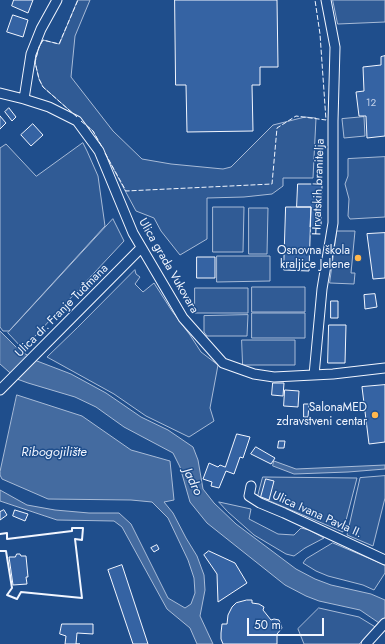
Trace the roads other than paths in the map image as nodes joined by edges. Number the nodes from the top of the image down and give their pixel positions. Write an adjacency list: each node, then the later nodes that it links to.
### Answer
1 (58, 0): 4 (street)
2 (326, 0): 7 (street, Hrvatskih branitelja)
3 (0, 93): 4 (street, Ulica grada Vukovara)
4 (24, 98): 5 (street, Ulica grada Vukovara)
5 (141, 248): 7 (street, Ulica grada Vukovara); 8 (street, Ulica dr. Franje Tuđmana)
6 (385, 368): 7 (street, Ulica grada Vukovara)
7 (314, 375)
8 (0, 390)
9 (251, 486): 10 (street, Ulica Ivana Pavla II.)
10 (385, 560)
11 (384, 624): 12 (street)
12 (370, 643)

